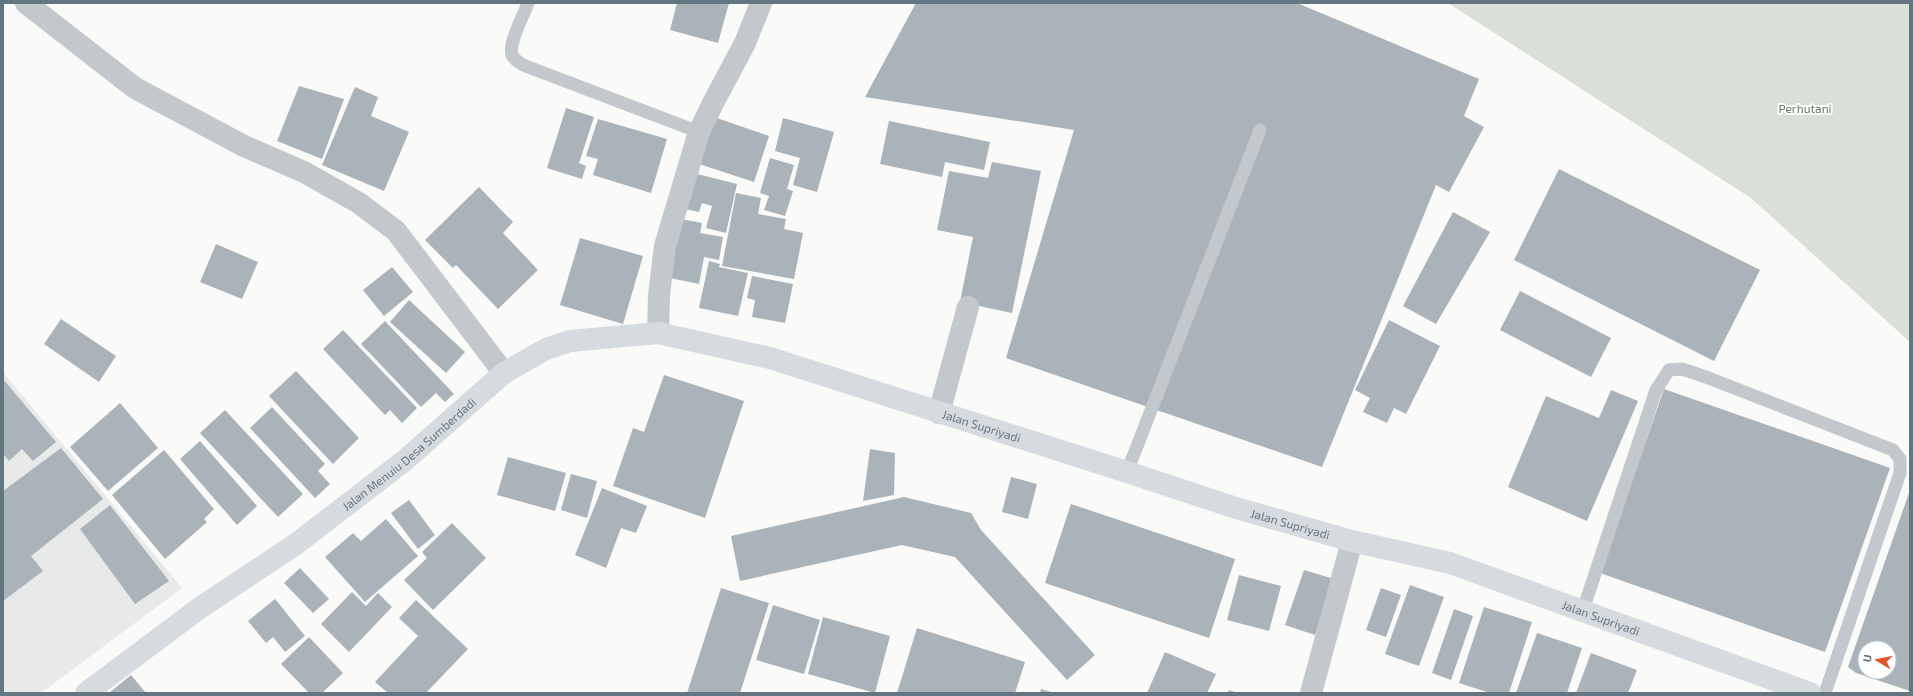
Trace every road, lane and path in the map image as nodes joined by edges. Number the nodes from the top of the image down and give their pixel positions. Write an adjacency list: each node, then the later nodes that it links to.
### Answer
1 (26, 3): 9 (street)
2 (528, 3): 5 (lane)
3 (761, 3): 5 (street)
4 (1260, 130): 11 (lane)
5 (699, 132): 7 (street)
6 (968, 307): 10 (street)
7 (658, 333): 8 (main road, Jalan Menuiu Desa Sumberdadi); 9 (main road, Jalan Menuiu Desa Sumberdadi)
8 (770, 358): 10 (main road, Jalan Supriyadi)
9 (504, 373): 16 (main road, Jalan Menuiu Desa Sumberdadi)
10 (939, 413): 11 (main road, Jalan Supriyadi)
11 (1129, 468): 12 (main road, Jalan Supriyadi)
12 (1352, 541): 13 (main road, Jalan Supriyadi); 17 (street)
13 (1584, 607): 14 (main road, Jalan Supriyadi); 15 (lane)
14 (1788, 689): 15 (main road, Jalan Supriyadi)
15 (1820, 692)
16 (86, 693)
17 (1311, 693)

